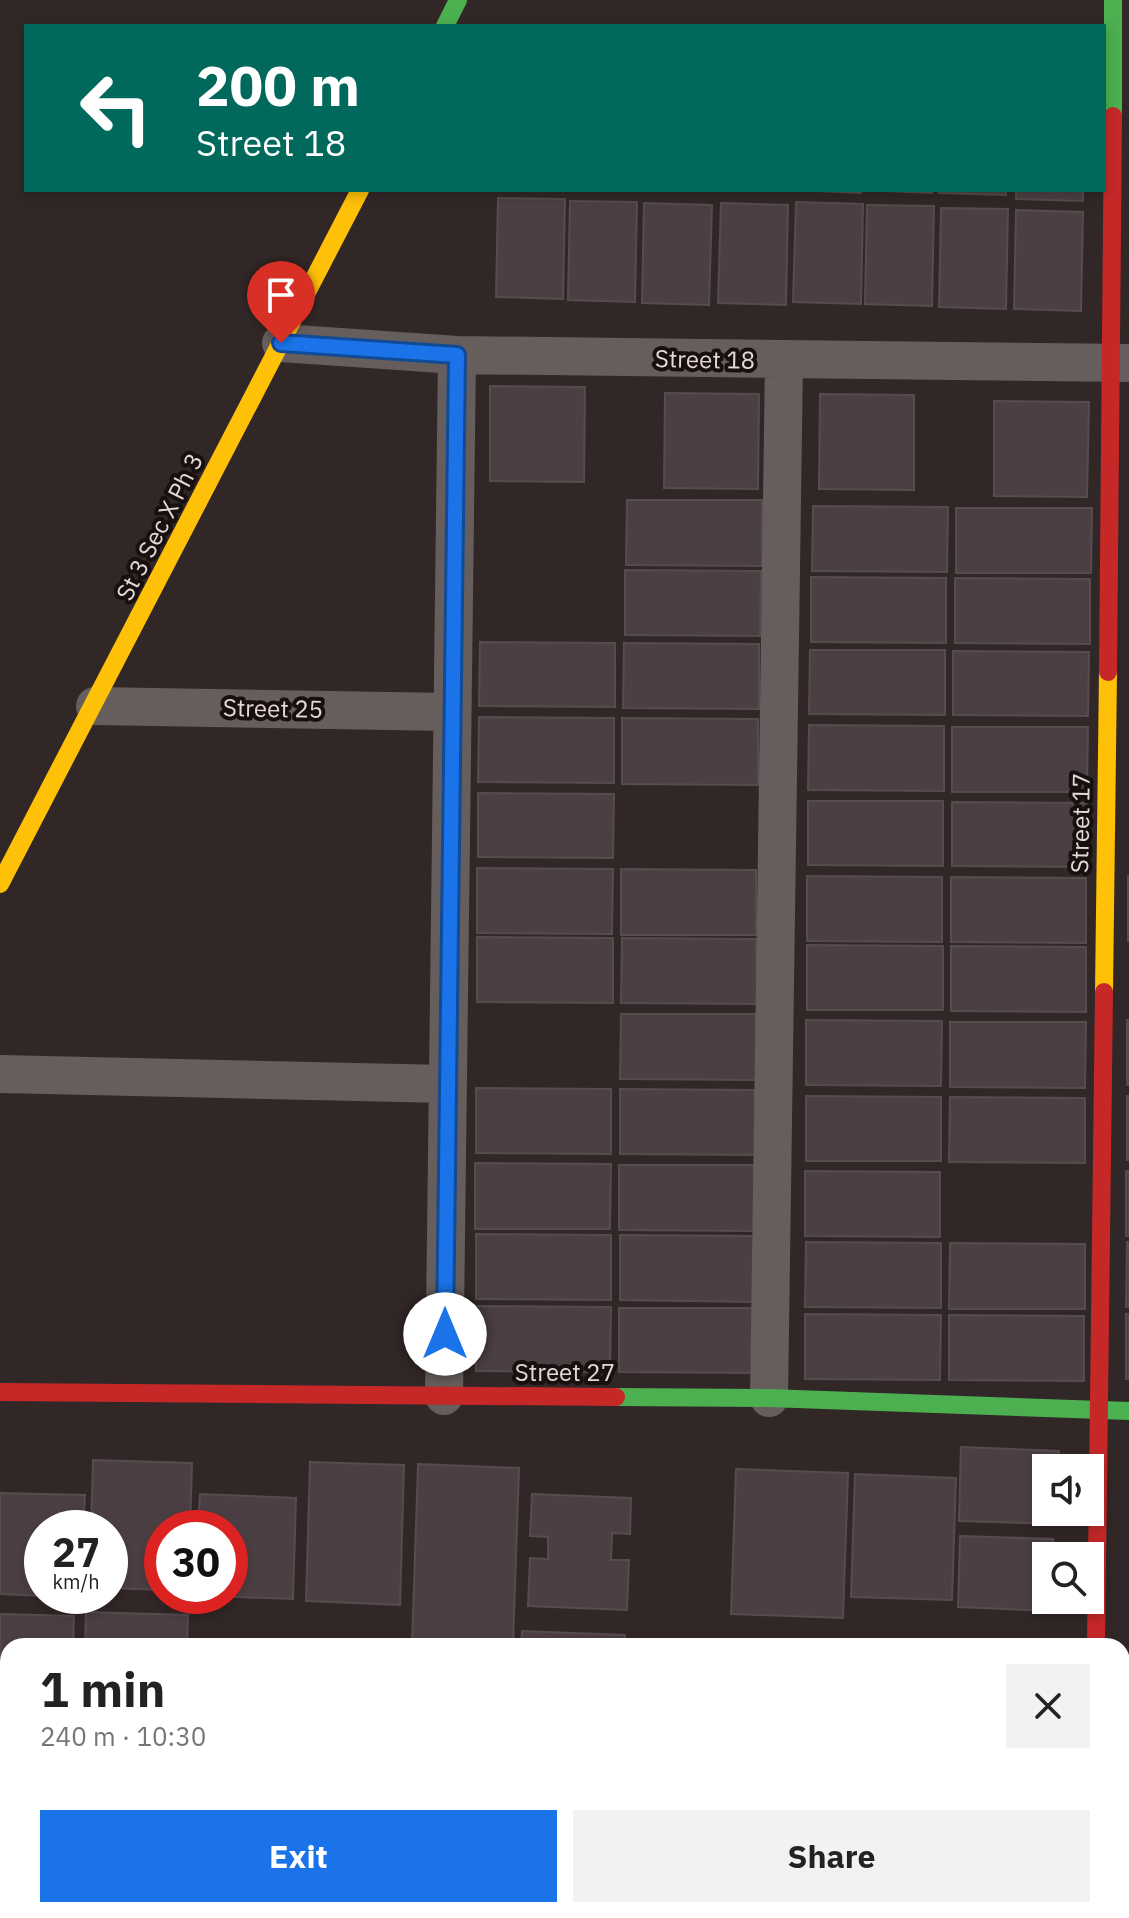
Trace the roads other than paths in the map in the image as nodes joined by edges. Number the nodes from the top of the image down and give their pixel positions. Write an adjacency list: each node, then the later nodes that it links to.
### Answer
1 (458, 0): 3 (street)
2 (1113, 0): 4 (street, Street 17)
3 (446, 24)
4 (1115, 38): 9 (street, Street 17)
5 (359, 192): 6 (street, St 3 Sec X Ph 3)
6 (281, 343): 7 (street, Street 18); 10 (street, St 3 Sec X Ph 3)
7 (457, 355): 8 (street, Street 18); 11 (street)
8 (784, 361): 9 (street, Street 18); 17 (street)
9 (1121, 362): 18 (street, Street 17)
10 (95, 706): 11 (street, Street 25); 12 (street, St 3 Sec X Ph 3)
11 (450, 712): 14 (street)
12 (0, 884)
13 (0, 1074): 14 (street)
14 (447, 1084): 16 (street)
15 (0, 1392): 16 (street, Street 27)
16 (444, 1396): 17 (street, Street 27)
17 (769, 1398): 18 (street, Street 27)
18 (1096, 1411): 19 (street, Street 27); 20 (street, Street 17)
19 (1129, 1411)
20 (1096, 1638)

